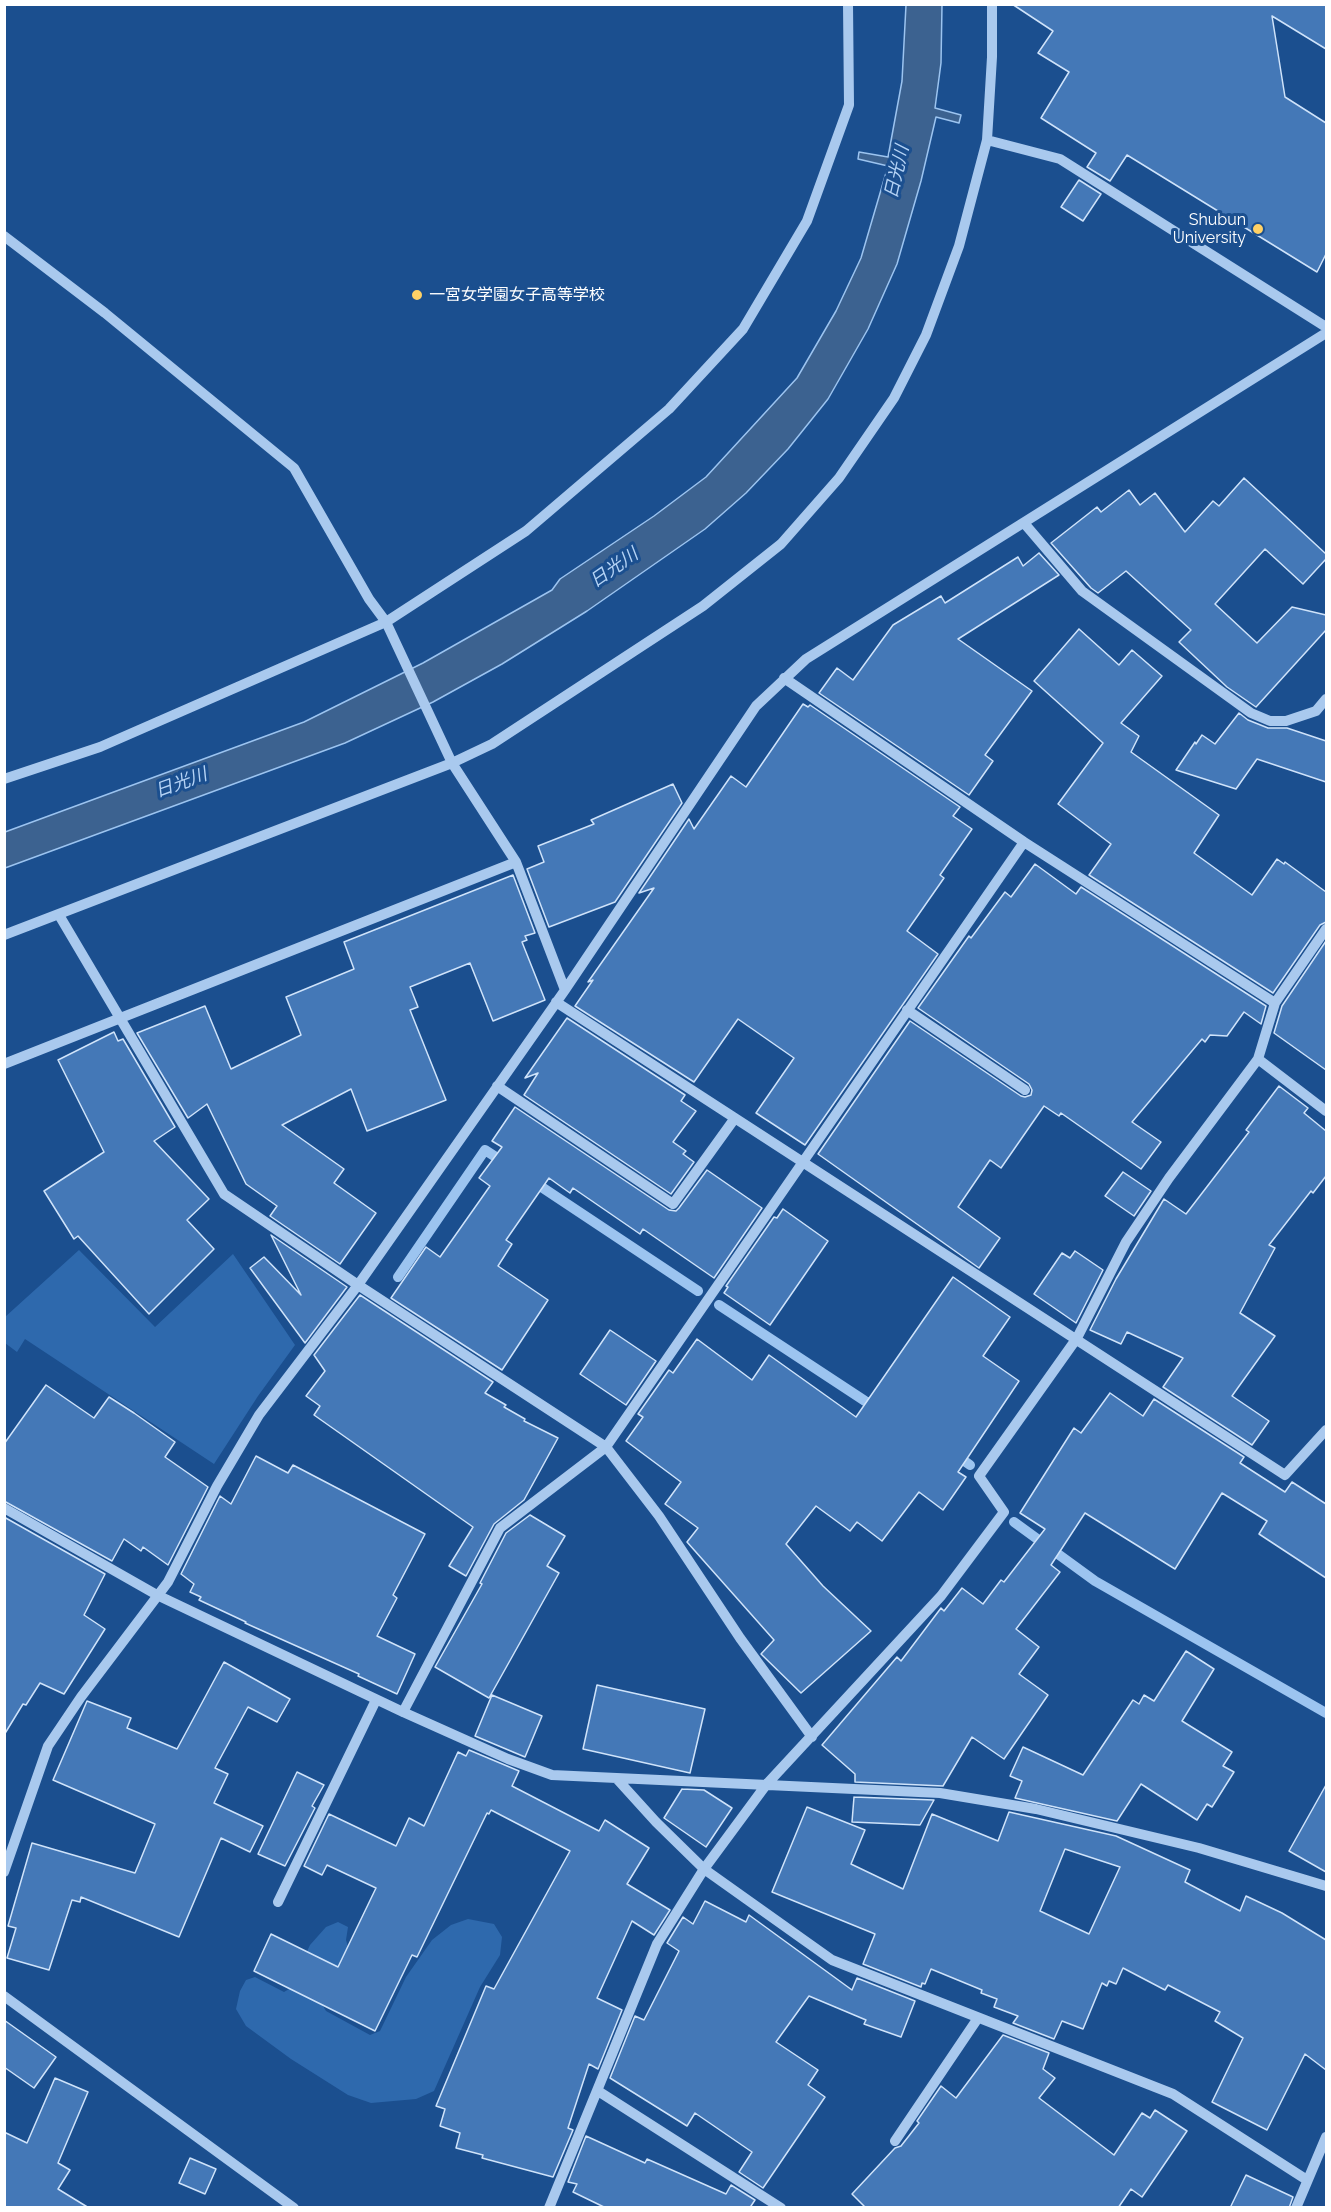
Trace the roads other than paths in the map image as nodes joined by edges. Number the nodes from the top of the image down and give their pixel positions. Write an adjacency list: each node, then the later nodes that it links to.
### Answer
1 (848, 4): 8 (street)
2 (992, 4): 3 (street)
3 (987, 140): 5 (street); 11 (street)
4 (4, 236): 8 (street)
5 (1326, 327)
6 (1326, 333): 7 (street)
7 (1024, 523): 9 (street); 10 (street)
8 (386, 622): 11 (street); 12 (street)
9 (784, 678): 13 (street); 18 (street)
10 (1326, 699)
11 (450, 759): 14 (street); 15 (street)
12 (4, 779)
13 (1024, 842): 20 (street); 21 (street)
14 (516, 862): 18 (street); 22 (street)
15 (59, 915): 17 (street); 22 (street)
16 (1326, 929): 20 (street)
17 (4, 935)
18 (565, 990): 19 (street)
19 (556, 1002): 25 (street); 28 (street)
20 (1275, 1003): 23 (street)
21 (907, 1010): 26 (street); 29 (street)
22 (121, 1018): 24 (street); 30 (street)
23 (1258, 1059): 27 (street); 31 (street)
24 (4, 1064)
25 (497, 1086): 28 (street); 30 (street)
26 (1025, 1090)
27 (1326, 1111)
28 (735, 1118): 29 (street)
29 (802, 1161): 31 (street); 33 (street)
30 (358, 1285): 33 (street); 35 (street)
31 (1077, 1338): 32 (street); 38 (street)
32 (1326, 1430)
33 (606, 1447): 37 (street); 38 (street)
34 (4, 1508): 35 (street)
35 (157, 1595): 36 (street); 42 (street)
36 (376, 1700): 37 (street); 44 (street)
37 (403, 1712): 39 (street)
38 (812, 1737): 40 (street)
39 (617, 1779): 40 (street); 41 (street)
40 (766, 1785): 41 (street); 43 (street)
41 (704, 1869): 46 (street); 47 (street)
42 (4, 1872)
43 (1326, 1886)
44 (278, 1902)
45 (4, 1996): 51 (street)
46 (978, 2018): 49 (street); 50 (street)
47 (598, 2091): 52 (street); 53 (street)
48 (1326, 2137): 50 (street)
49 (895, 2141)
50 (1307, 2180): 54 (street)
51 (294, 2208)
52 (549, 2208)
53 (781, 2208)
54 (1296, 2208)

